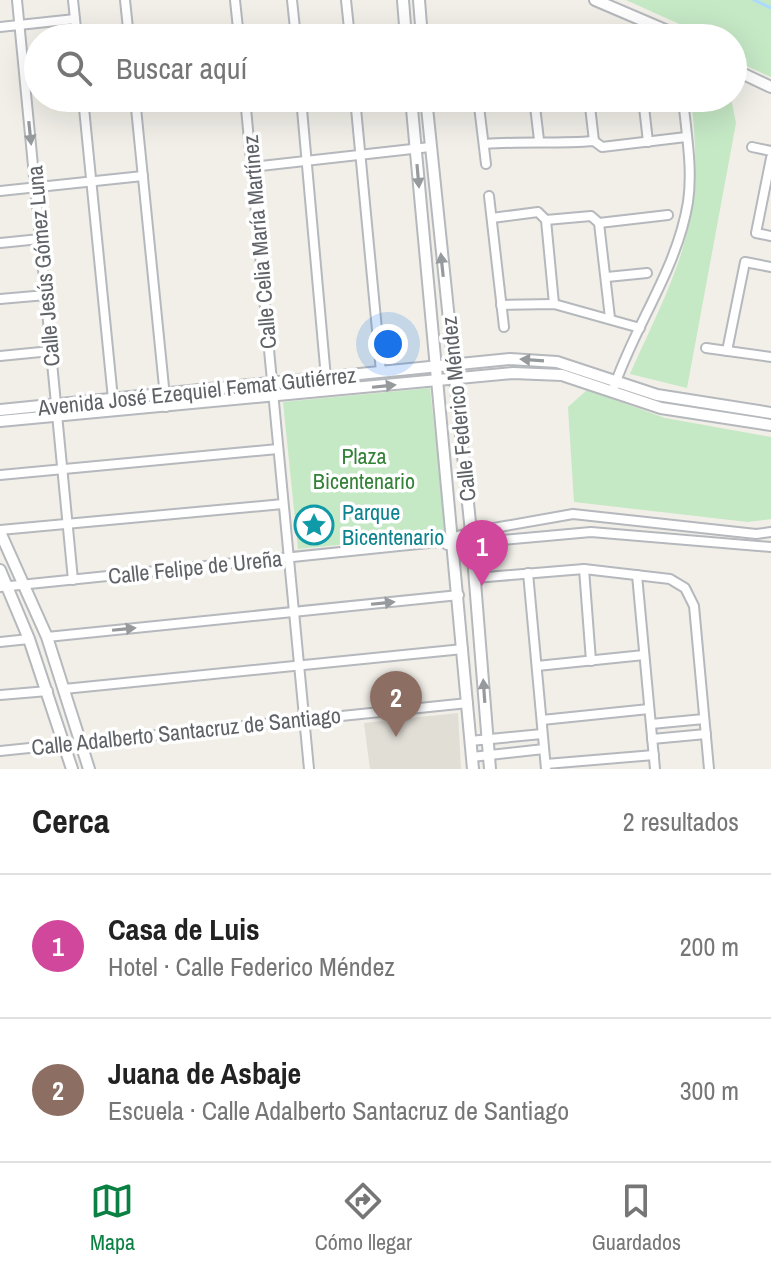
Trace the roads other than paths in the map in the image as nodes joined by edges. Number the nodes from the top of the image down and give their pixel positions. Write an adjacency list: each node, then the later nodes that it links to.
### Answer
1 (17, 0): 20 (street, Calle Jesús Gómez Luna)
2 (73, 0): 10 (street)
3 (125, 0): 13 (street)
4 (235, 0): 14 (street)
5 (292, 0): 15 (street)
6 (346, 0): 16 (street)
7 (403, 0): 17 (street)
8 (419, 0): 18 (street)
9 (595, 0): 19 (street)
10 (75, 19): 11 (street); 12 (street)
11 (29, 24)
12 (76, 24)
13 (128, 24)
14 (238, 24)
15 (295, 24)
16 (349, 24)
17 (405, 24)
18 (421, 24)
19 (651, 24)
20 (20, 25): 21 (street); 22 (street); 23 (street, Calle Jesús Gómez Luna, one-way to 23)
21 (24, 25)
22 (0, 27)
23 (24, 68)
24 (747, 76): 25 (street)
25 (771, 87)
26 (28, 112): 55 (street, Calle Jesús Gómez Luna, one-way to 55)
27 (84, 112): 54 (street)
28 (136, 112): 53 (street)
29 (246, 112): 52 (street, Calle Celia María Martínez)
30 (302, 112): 50 (street)
31 (356, 112): 48 (street)
32 (412, 112): 46 (street, Calle Federico Méndez)
33 (427, 112): 44 (street, Calle Federico Méndez)
34 (480, 112): 43 (street)
35 (536, 112): 40 (street)
36 (591, 112): 41 (street)
37 (645, 112): 42 (street)
38 (684, 112): 39 (street)
39 (686, 137): 42 (street); 74 (street)
40 (539, 140): 41 (street); 43 (street)
41 (594, 141): 42 (street)
42 (648, 142)
43 (485, 144): 51 (street)
44 (430, 147): 46 (street); 80 (street, Calle Federico Méndez, one-way to 44)
45 (752, 147): 47 (street)
46 (415, 149): 48 (street); 81 (street, Calle Federico Méndez, one-way to 81)
47 (771, 151)
48 (361, 155): 50 (street); 82 (street)
49 (771, 158): 62 (street)
50 (307, 161): 52 (street); 83 (street)
51 (486, 164)
52 (251, 167): 86 (street, Calle Celia María Martínez)
53 (143, 176): 54 (street); 88 (street)
54 (92, 183): 55 (street); 90 (street)
55 (35, 188): 56 (street); 63 (street, Calle Jesús Gómez Luna)
56 (0, 191)
57 (489, 196): 59 (street)
58 (668, 215): 61 (street)
59 (492, 218): 60 (street); 71 (street)
60 (546, 220): 61 (street); 70 (street)
61 (599, 223): 67 (street)
62 (771, 236)
63 (40, 239): 64 (street); 68 (street, Calle Jesús Gómez Luna)
64 (0, 243)
65 (771, 267): 77 (street)
66 (647, 273): 67 (street)
67 (607, 277): 72 (street)
68 (46, 295): 69 (street); 76 (street, Calle Jesús Gómez Luna)
69 (0, 299)
70 (554, 304): 71 (street); 72 (street)
71 (501, 305): 73 (street)
72 (610, 318): 74 (street)
73 (504, 327)
74 (640, 328): 87 (street)
75 (706, 348): 77 (street)
76 (51, 351): 78 (street); 91 (street, Calle Jesús Gómez Luna)
77 (727, 351): 79 (street)
78 (0, 356)
79 (771, 357)
80 (452, 365): 81 (street, Avenida José Ezequiel Femat Gutiérrez); 84 (street, Calle Federico Méndez); 87 (street, Avenida José Ezequiel Femat Gutiérrez, one-way to 80)
81 (435, 366): 82 (street, Avenida José Ezequiel Femat Gutiérrez); 85 (street, Calle Federico Méndez)
82 (381, 372): 83 (street, Avenida José Ezequiel Femat Gutiérrez)
83 (326, 378): 86 (street, Avenida José Ezequiel Femat Gutiérrez)
84 (453, 378): 85 (street, Avenida José Ezequiel Femat Gutiérrez); 87 (street, Avenida José Ezequiel Femat Gutiérrez); 105 (street, Calle Federico Méndez)
85 (437, 380): 89 (street, Avenida José Ezequiel Femat Gutiérrez, one-way to 85); 106 (street, Calle Federico Méndez)
86 (272, 384): 88 (street, Avenida José Ezequiel Femat Gutiérrez); 89 (street, Calle Celia María Martínez)
87 (614, 385): 94 (street, Avenida José Ezequiel Femat Gutiérrez); 97 (street, Avenida José Ezequiel Femat Gutiérrez)
88 (165, 394): 90 (street, Avenida José Ezequiel Femat Gutiérrez); 92 (street)
89 (273, 397): 92 (street, Avenida José Ezequiel Femat Gutiérrez); 98 (street, Calle Celia María Martínez)
90 (113, 399): 91 (street, Avenida José Ezequiel Femat Gutiérrez)
91 (56, 405): 93 (street, Avenida José Ezequiel Femat Gutiérrez); 95 (street, Calle Jesús Gómez Luna)
92 (166, 407): 95 (street, Avenida José Ezequiel Femat Gutiérrez)
93 (0, 410)
94 (771, 413)
95 (57, 417): 96 (street, Avenida José Ezequiel Femat Gutiérrez); 99 (street, Calle Jesús Gómez Luna)
96 (0, 421)
97 (771, 425)
98 (278, 449): 99 (street); 101 (street, Calle Celia María Martínez)
99 (62, 470): 100 (street); 102 (street, Calle Jesús Gómez Luna)
100 (0, 475)
101 (283, 504): 102 (street); 108 (street, Calle Celia María Martínez)
102 (68, 525): 103 (street); 114 (street, Calle Jesús Gómez Luna)
103 (0, 531): 115 (street)
104 (771, 532): 105 (street, Calle Felipe de Ureña)
105 (472, 538): 106 (street, Calle Felipe de Ureña); 107 (street, Calle Felipe de Ureña); 113 (street, Calle Federico Méndez)
106 (453, 541): 108 (street, Calle Felipe de Ureña); 117 (street, Calle Federico Méndez)
107 (771, 547)
108 (289, 558): 114 (street, Calle Felipe de Ureña); 118 (street, Calle Celia María Martínez)
109 (584, 569): 111 (street); 112 (street); 124 (street)
110 (0, 570): 116 (street)
111 (528, 573): 113 (street); 126 (street)
112 (637, 575): 123 (street); 133 (street)
113 (475, 578): 138 (street, Calle Federico Méndez, one-way to 113)
114 (73, 580): 115 (street, Calle Felipe de Ureña)
115 (26, 584): 116 (street, Calle Felipe de Ureña); 119 (street)
116 (4, 586): 120 (street)
117 (459, 595): 118 (street, one-way to 117); 122 (street, Calle Federico Méndez)
118 (294, 612): 119 (street, one-way to 118); 125 (street, Calle Celia María Martínez)
119 (47, 637): 127 (street)
120 (29, 639): 121 (street); 128 (street)
121 (0, 642)
122 (463, 649): 125 (street); 130 (street, Calle Federico Méndez)
123 (644, 655): 124 (street); 131 (street)
124 (591, 661): 126 (street)
125 (299, 665): 127 (street); 132 (street, Calle Celia María Martínez)
126 (537, 666): 134 (street)
127 (64, 689): 140 (street)
128 (48, 691): 129 (street); 142 (street)
129 (0, 695)
130 (468, 703): 132 (street, Calle Adalberto Santacruz de Santiago); 141 (street, Calle Federico Méndez)
131 (649, 709): 134 (street); 135 (street)
132 (304, 717): 140 (street, Calle Adalberto Santacruz de Santiago); 151 (street, Calle Celia María Martínez)
133 (704, 719): 135 (street); 137 (street)
134 (542, 720): 136 (street)
135 (651, 724): 139 (street)
136 (542, 734): 138 (street); 143 (street)
137 (706, 734): 139 (street); 154 (street)
138 (488, 739): 141 (street); 145 (street, Calle Federico Méndez)
139 (652, 739): 146 (street)
140 (81, 741): 142 (street, Calle Adalberto Santacruz de Santiago); 150 (street)
141 (470, 741): 147 (street, Calle Federico Méndez)
142 (65, 744): 144 (street, Calle Adalberto Santacruz de Santiago); 149 (street)
143 (544, 749): 145 (street); 148 (street)
144 (0, 751)
145 (489, 755): 147 (street); 152 (street, Calle Federico Méndez)
146 (654, 755): 148 (street); 153 (street)
147 (472, 763)
148 (546, 767)
149 (72, 769)
150 (89, 769)
151 (309, 769)
152 (490, 769)
153 (655, 769)
154 (709, 769)

